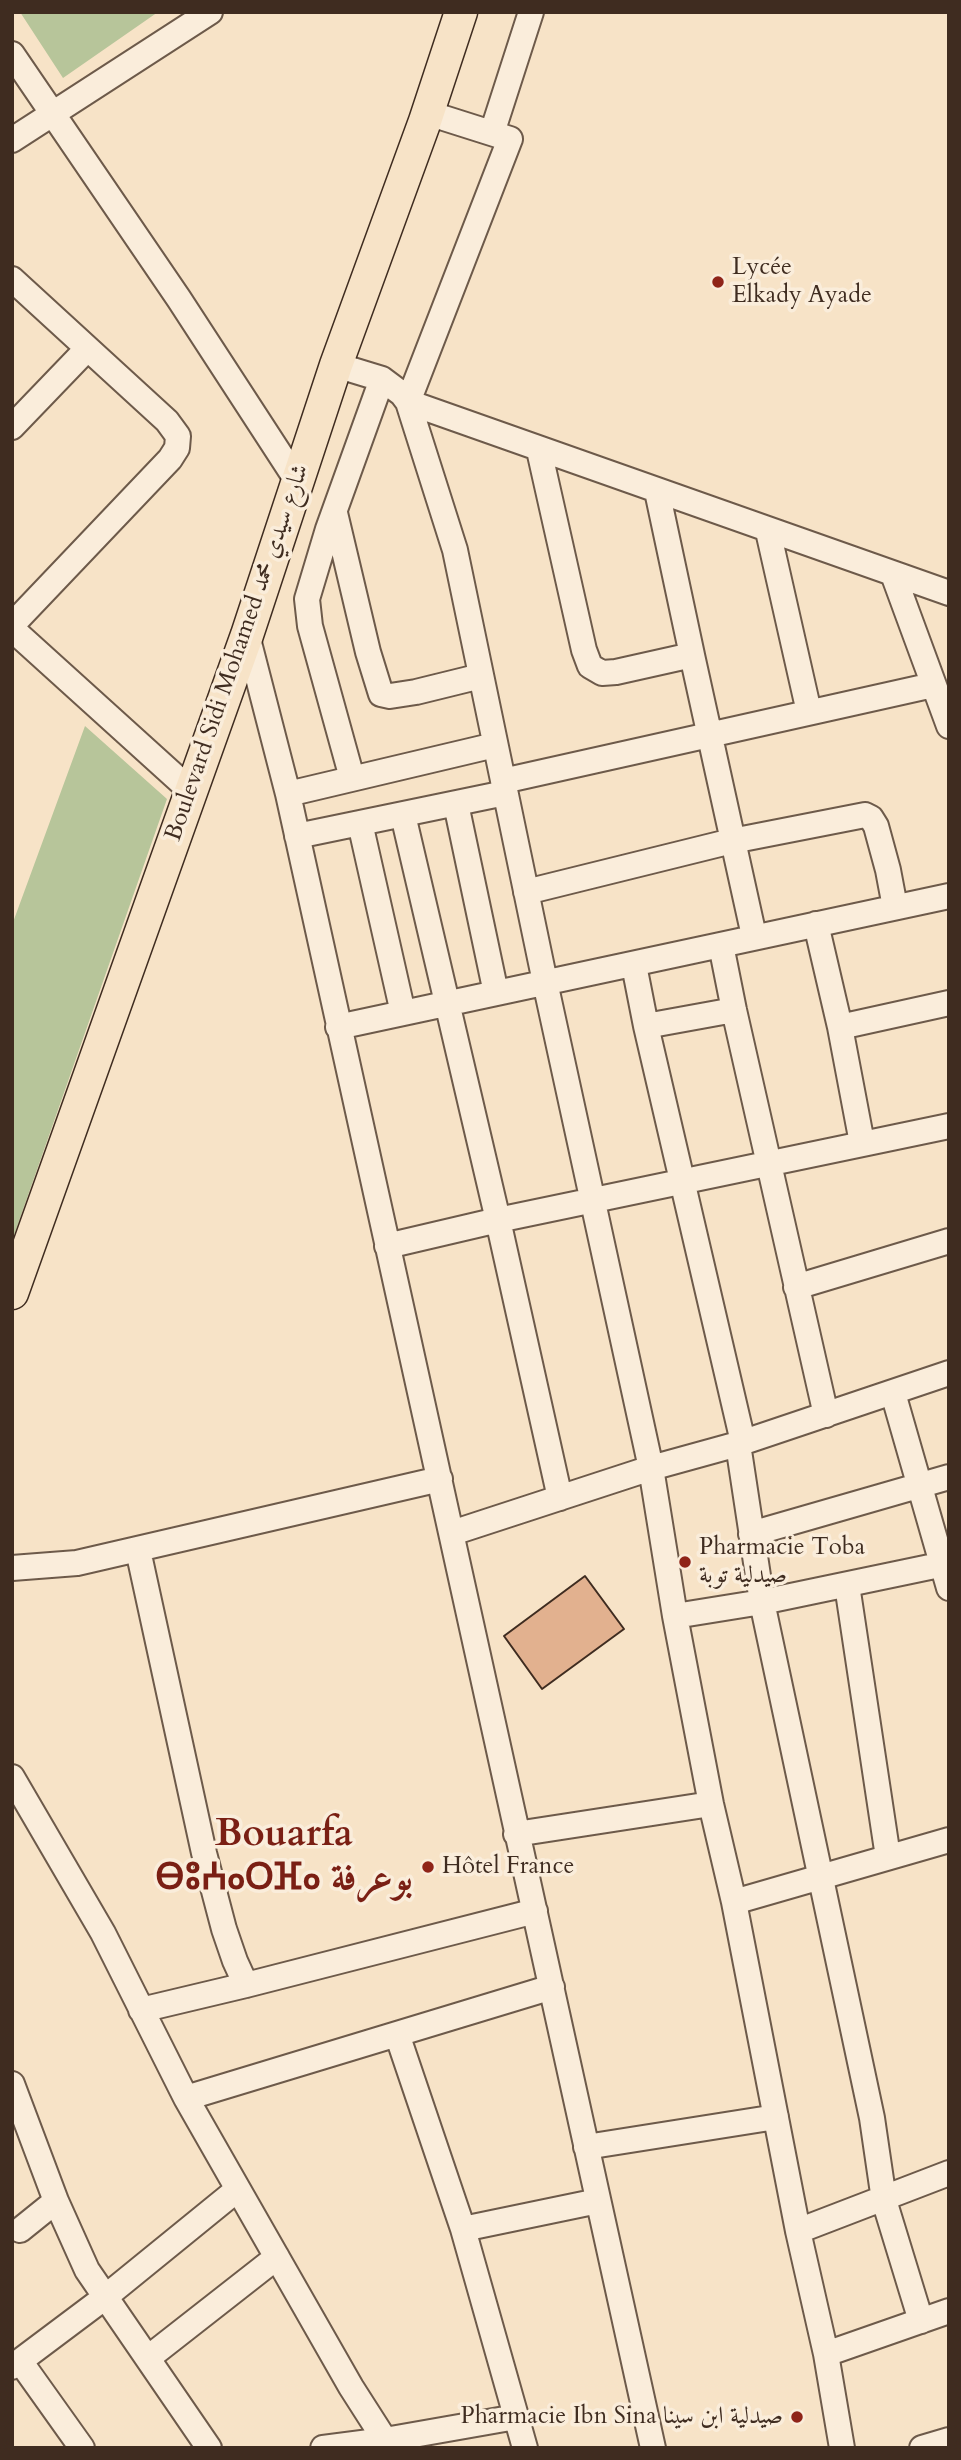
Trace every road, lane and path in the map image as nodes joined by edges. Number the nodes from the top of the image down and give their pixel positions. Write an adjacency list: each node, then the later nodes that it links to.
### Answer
1 (210, 12): 5 (street)
2 (461, 12): 6 (main road, Boulevard Sidi Mohamed شارع سيدي محمد)
3 (531, 12): 7 (street)
4 (12, 54): 5 (street)
5 (53, 112): 8 (street); 16 (street)
6 (428, 113): 7 (street); 11 (main road, Boulevard Sidi Mohamed شارع سيدي محمد)
7 (492, 133): 13 (street)
8 (12, 140)
9 (12, 279): 10 (street)
10 (87, 349): 14 (street); 22 (street)
11 (336, 365): 12 (street); 16 (main road, Boulevard Sidi Mohamed شارع سيدي محمد)
12 (382, 379): 13 (street); 18 (street)
13 (408, 402): 15 (street); 25 (street)
14 (12, 427)
15 (539, 450): 17 (street); 24 (street)
16 (298, 482): 23 (main road, Boulevard Sidi Mohamed شارع سيدي محمد)
17 (657, 491): 19 (street); 24 (street)
18 (335, 512): 25 (street); 30 (street)
19 (768, 531): 20 (street); 27 (street)
20 (893, 574): 21 (street); 26 (street)
21 (949, 593)
22 (12, 627): 32 (street)
23 (247, 635): 32 (main road, Boulevard Sidi Mohamed شارع سيدي محمد); 33 (street)
24 (692, 655): 28 (street)
25 (481, 676): 29 (street)
26 (943, 699): 27 (street)
27 (809, 712): 28 (street)
28 (709, 735): 31 (street); 38 (street)
29 (495, 744): 30 (street); 31 (street)
30 (352, 778): 33 (street)
31 (504, 787): 34 (street); 39 (street)
32 (191, 792): 64 (main road, Boulevard Sidi Mohamed شارع سيدي محمد)
33 (288, 794): 37 (street)
34 (456, 804): 35 (street); 47 (street)
35 (402, 815): 36 (street); 48 (street)
36 (360, 824): 37 (street); 51 (street)
37 (297, 836): 53 (street)
38 (732, 841): 39 (street); 41 (street); 43 (street)
39 (526, 892): 46 (street)
40 (949, 896): 41 (street)
41 (895, 907): 42 (street)
42 (816, 924): 43 (street); 54 (street)
43 (754, 936): 44 (street)
44 (721, 945): 45 (street); 50 (street)
45 (634, 965): 46 (street); 52 (street)
46 (545, 982): 47 (street); 59 (street)
47 (496, 993): 48 (street)
48 (447, 1003): 51 (street); 60 (street)
49 (949, 1003): 54 (street)
50 (734, 1010): 52 (street); 57 (street)
51 (402, 1013): 53 (street)
52 (646, 1026): 58 (street)
53 (338, 1027): 62 (street)
54 (840, 1027): 56 (street)
55 (949, 1126): 56 (street)
56 (862, 1143): 57 (street)
57 (768, 1164): 58 (street); 63 (street)
58 (684, 1180): 59 (street); 68 (street)
59 (593, 1199): 60 (street); 69 (street)
60 (498, 1220): 62 (street); 73 (street)
61 (949, 1241): 63 (street)
62 (387, 1246): 71 (street)
63 (796, 1287): 67 (street)
64 (12, 1293)
65 (949, 1374): 66 (street)
66 (893, 1393): 67 (street); 72 (street)
67 (826, 1415): 68 (street)
68 (741, 1443): 69 (street); 75 (street)
69 (651, 1468): 73 (street); 81 (street)
70 (949, 1477): 72 (street)
71 (440, 1479): 74 (street); 76 (street)
72 (920, 1485): 75 (street); 78 (street)
73 (560, 1498): 74 (street)
74 (452, 1533): 84 (street)
75 (751, 1534): 80 (street)
76 (138, 1550): 77 (street); 90 (street)
77 (12, 1568)
78 (947, 1572): 79 (street)
79 (847, 1585): 80 (street); 86 (street)
80 (762, 1602): 81 (street); 87 (street)
81 (675, 1616): 83 (street)
82 (12, 1777): 92 (street)
83 (711, 1804): 84 (street); 88 (street)
84 (516, 1834): 89 (street)
85 (949, 1840): 86 (street)
86 (888, 1857): 87 (street)
87 (819, 1877): 88 (street); 100 (street)
88 (734, 1902): 96 (street)
89 (536, 1911): 90 (street); 91 (street)
90 (246, 1985): 92 (street)
91 (552, 1987): 93 (street); 97 (street)
92 (141, 2010): 95 (street)
93 (397, 2034): 95 (street); 104 (street)
94 (12, 2084): 101 (street)
95 (186, 2098): 99 (street)
96 (776, 2117): 97 (street); 105 (street)
97 (586, 2147): 102 (street)
98 (949, 2173): 100 (street)
99 (238, 2189): 106 (street); 107 (street)
100 (884, 2200): 105 (street); 109 (street)
101 (56, 2201): 103 (street); 107 (street)
102 (598, 2201): 104 (street); 120 (street)
103 (15, 2228)
104 (463, 2229): 113 (street)
105 (798, 2231): 110 (street)
106 (277, 2257): 111 (street); 115 (street)
107 (104, 2298): 111 (street); 112 (street)
108 (949, 2311): 109 (street)
109 (921, 2320): 110 (street)
110 (825, 2354): 121 (street)
111 (148, 2358): 117 (street)
112 (16, 2364): 116 (street)
113 (516, 2417): 115 (street); 119 (street)
114 (949, 2440): 122 (street)
115 (388, 2444): 118 (street)
116 (82, 2448)
117 (209, 2448)
118 (323, 2448)
119 (525, 2448)
120 (653, 2448)
121 (842, 2448)
122 (922, 2448)

